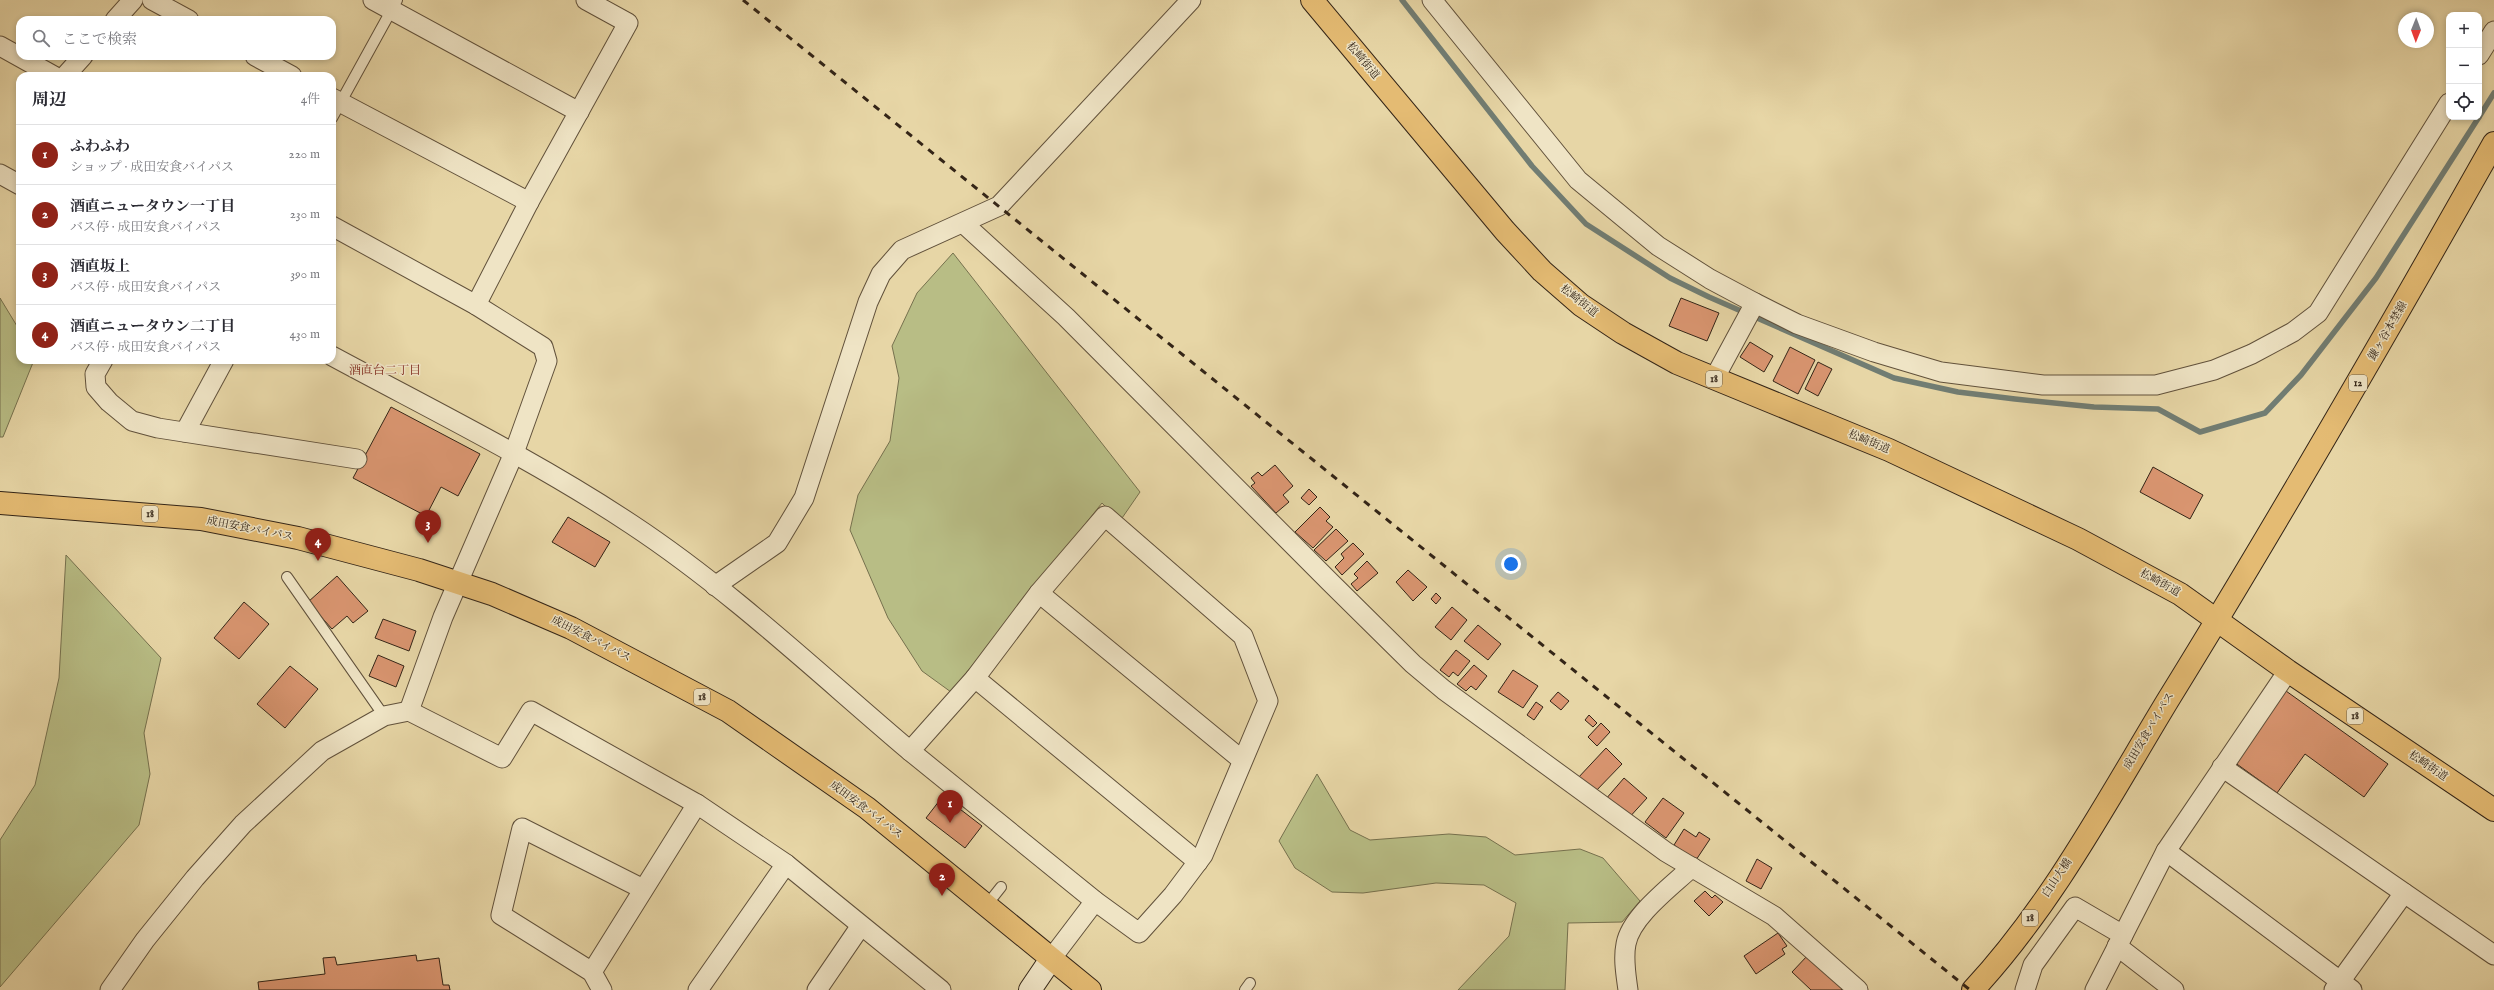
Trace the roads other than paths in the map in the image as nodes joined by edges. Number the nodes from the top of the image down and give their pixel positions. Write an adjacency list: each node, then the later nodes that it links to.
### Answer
1 (133, 0): 9 (street)
2 (152, 0): 10 (street)
3 (373, 0): 8 (street)
4 (586, 0): 24 (street)
5 (1191, 0): 29 (street)
6 (1312, 0): 36 (main road, 松崎街道 / 18)
7 (1432, 0): 32 (street)
8 (394, 5): 21 (lane); 24 (street)
9 (119, 16)
10 (182, 16)
11 (2494, 31): 13 (street)
12 (0, 46): 14 (street)
13 (2482, 50)
14 (16, 55)
15 (25, 60): 18 (street)
16 (79, 60): 19 (street)
17 (262, 60): 20 (street)
18 (47, 72)
19 (68, 72)
20 (285, 72)
21 (336, 104)
22 (336, 106): 28 (street)
23 (2446, 108): 32 (street)
24 (579, 112): 28 (street)
25 (2494, 143): 45 (main road, 鎌ヶ谷本埜線 / 12)
26 (0, 174): 27 (street)
27 (16, 183)
28 (529, 202): 31 (street)
29 (963, 223): 43 (street); 59 (street)
30 (336, 228): 31 (street)
31 (476, 305): 38 (street)
32 (1753, 306): 36 (street)
33 (336, 358): 38 (street)
34 (101, 364): 37 (street)
35 (222, 364): 37 (street)
36 (1714, 379): 45 (main road, 松崎街道 / 18)
37 (185, 432): 39 (street)
38 (514, 453): 42 (street); 43 (street)
39 (357, 459)
40 (0, 503): 42 (main road, 成田安食バイパス / 18)
41 (286, 576): 49 (lane)
42 (458, 584): 48 (street); 64 (main road, 成田安食バイパス / 18)
43 (715, 586): 50 (street)
44 (1039, 593): 47 (street); 51 (street); 51 (street)
45 (2217, 620): 46 (main road, 松崎街道 / 18); 55 (main road, 成田安食バイパス / 18)
46 (2288, 671): 52 (street); 54 (main road, 松崎街道 / 18)
47 (975, 678): 50 (street); 57 (street)
48 (409, 711): 49 (street); 53 (street)
49 (384, 716): 71 (street)
50 (910, 752): 63 (street)
51 (1242, 760): 57 (street)
52 (2222, 767): 56 (street); 62 (street)
53 (697, 804): 58 (street); 61 (street)
54 (2494, 810)
55 (2082, 841): 80 (main road, 白山大橋 / 18)
56 (2166, 851): 66 (street); 70 (street)
57 (1198, 862): 63 (street)
58 (786, 864): 65 (street); 73 (street)
59 (1692, 867): 78 (street); 79 (street)
60 (1001, 887): 64 (lane)
61 (643, 889): 69 (street); 69 (street)
62 (2404, 893): 67 (street); 70 (street)
63 (1095, 901): 68 (street)
64 (986, 906): 68 (main road, 成田安食バイパス / 18)
65 (860, 927): 74 (street); 75 (street)
66 (2120, 940): 81 (street); 82 (street); 83 (street)
67 (2494, 955)
68 (1051, 959): 76 (street); 77 (main road, 成田安食バイパス / 18)
69 (592, 972): 72 (street)
70 (2342, 987)
71 (110, 990)
72 (602, 990)
73 (698, 990)
74 (817, 990)
75 (941, 990)
76 (1030, 990)
77 (1090, 990)
78 (1628, 990)
79 (1858, 990)
80 (1973, 990)
81 (2025, 990)
82 (2095, 990)
83 (2174, 990)

